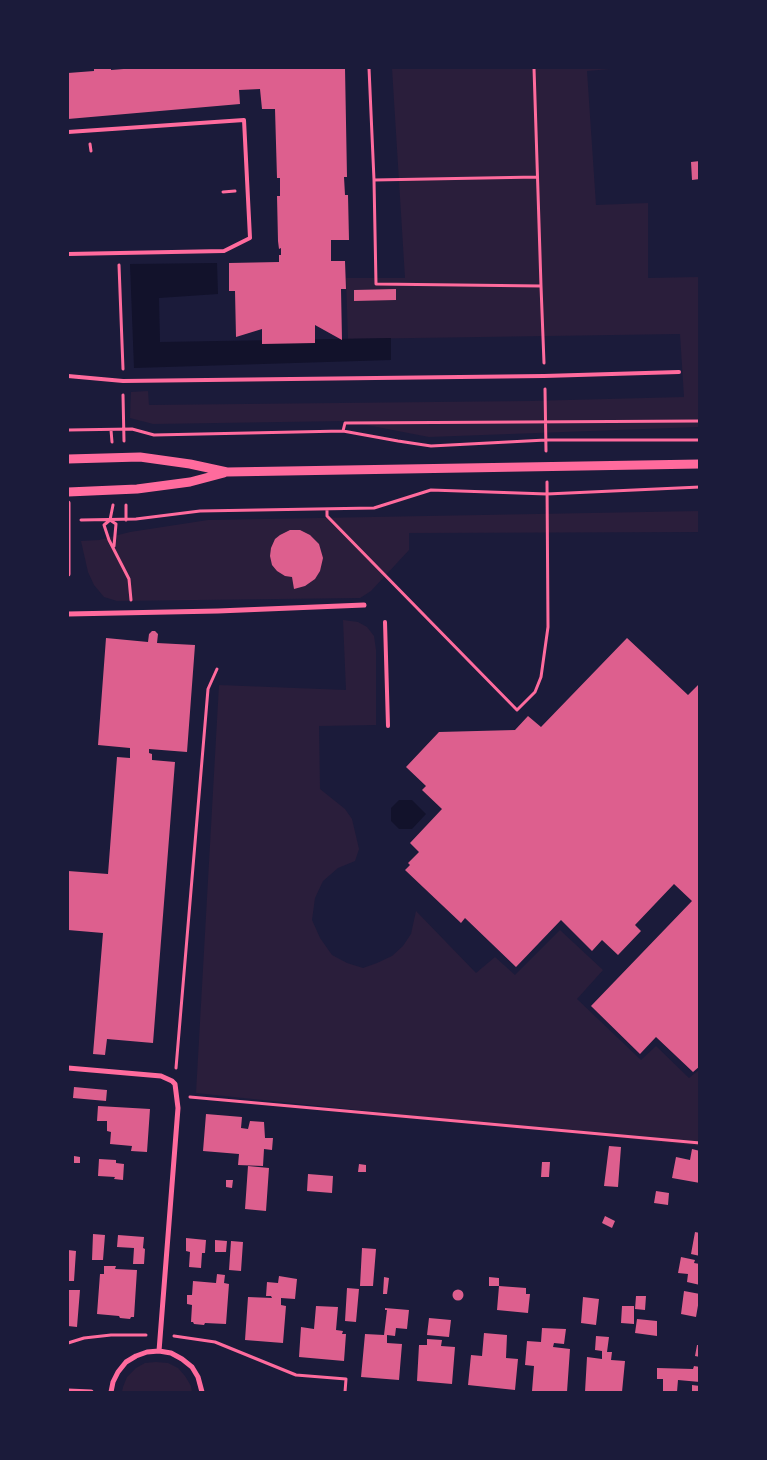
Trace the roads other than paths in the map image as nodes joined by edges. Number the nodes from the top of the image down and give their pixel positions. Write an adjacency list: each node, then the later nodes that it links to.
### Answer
1 (68, 132): 2 (lane)
2 (68, 254)
3 (679, 372): 4 (lane)
4 (68, 376)
5 (68, 459): 7 (street)
6 (700, 464): 7 (street)
7 (227, 472): 8 (street)
8 (68, 492)
9 (68, 503): 10 (street)
10 (68, 520): 11 (street)
11 (68, 574)
12 (364, 605): 13 (street)
13 (68, 614)
14 (385, 622): 15 (lane)
15 (388, 726)
16 (68, 1068): 17 (street)
17 (159, 1351): 20 (street); 21 (street)
18 (68, 1391): 19 (street)
19 (92, 1392)
20 (111, 1392)
21 (202, 1392)

